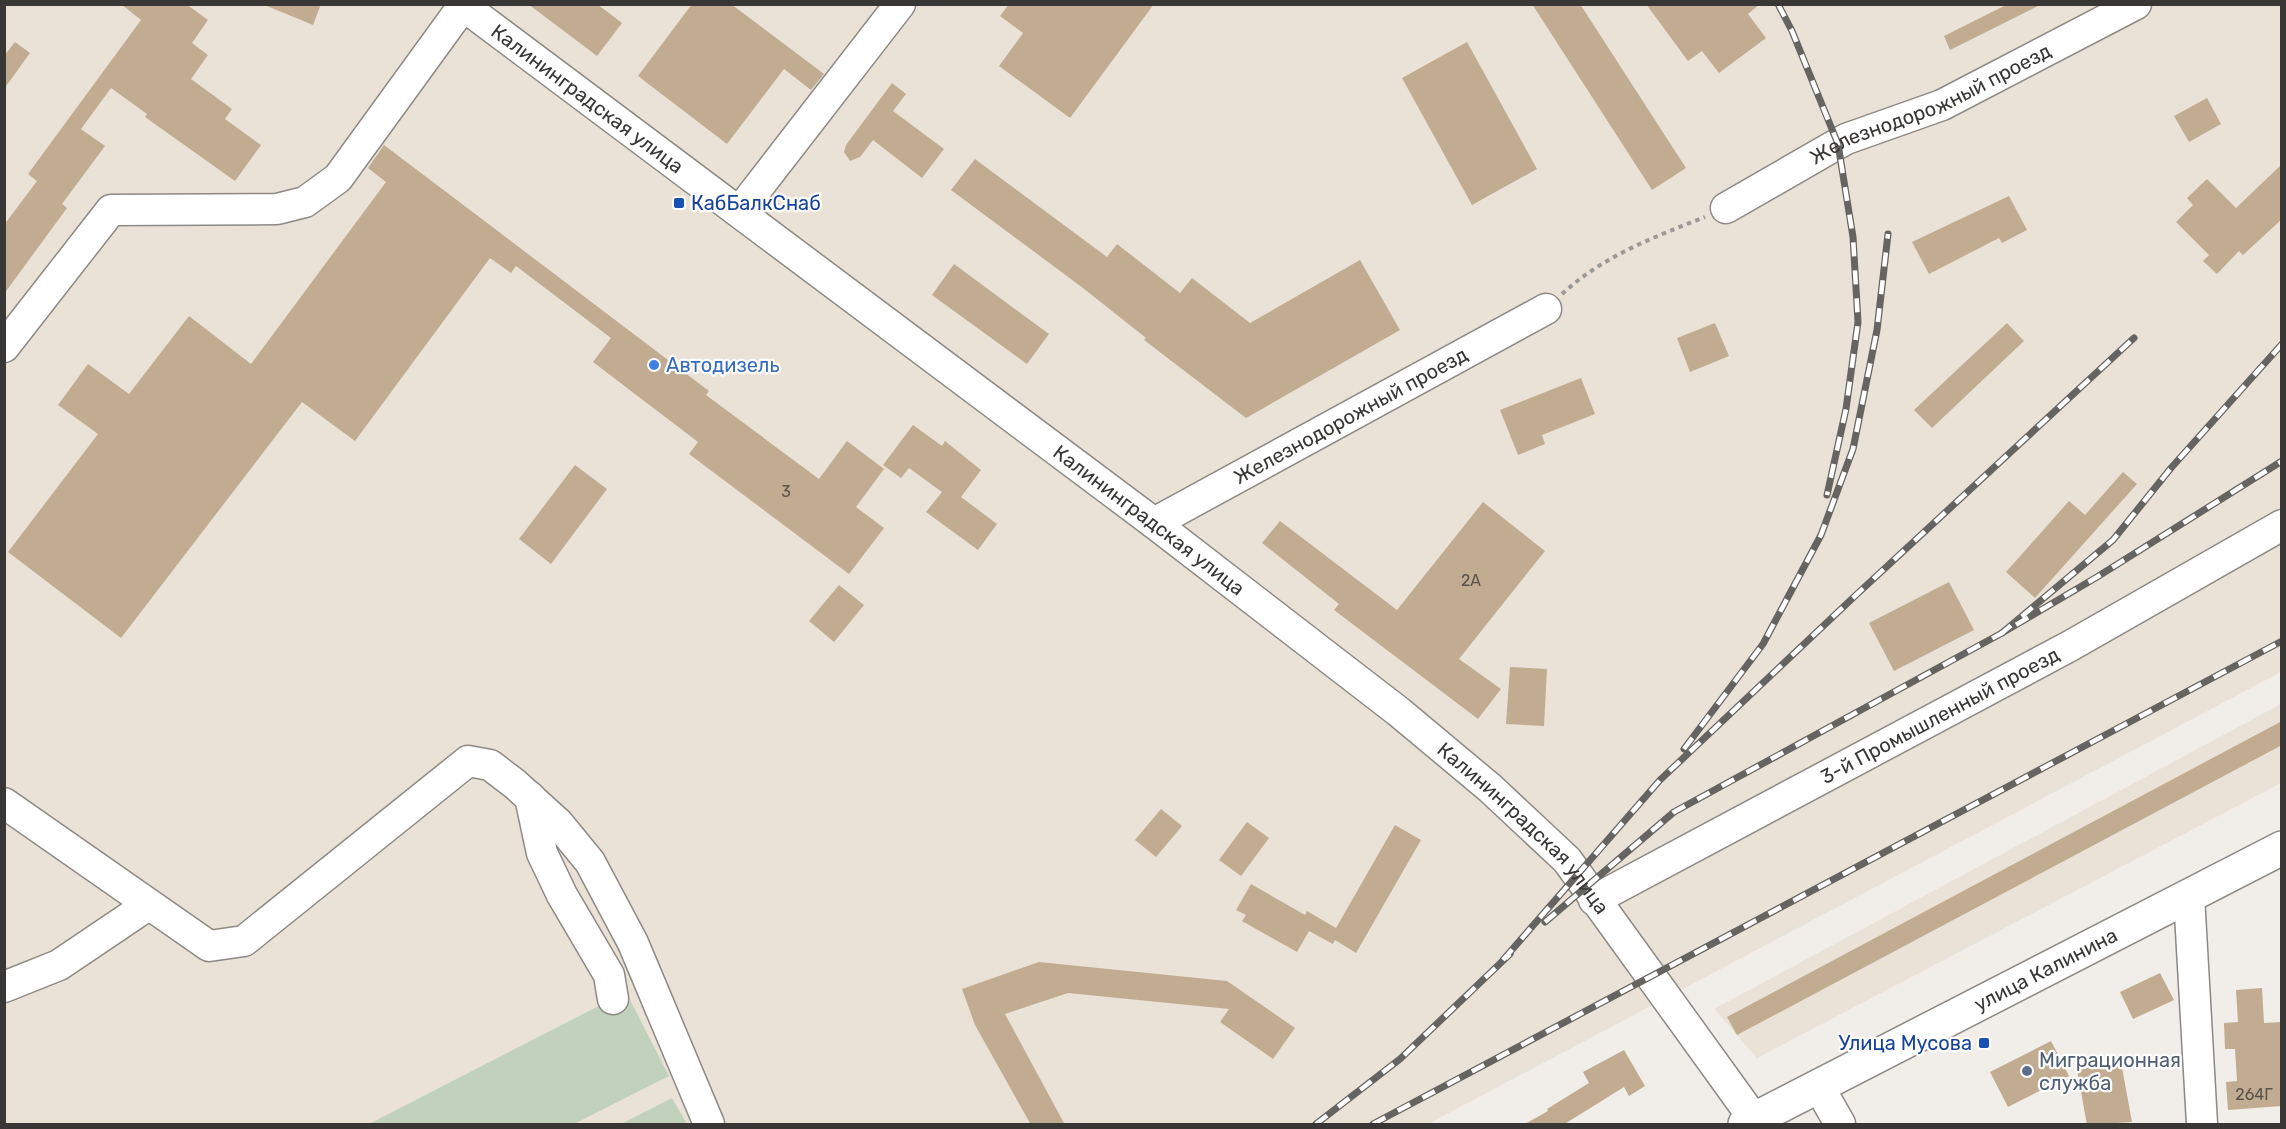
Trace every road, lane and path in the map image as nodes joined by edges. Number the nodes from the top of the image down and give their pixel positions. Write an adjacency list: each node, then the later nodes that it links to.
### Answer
1 (900, 4): 5 (street)
2 (2136, 4): 4 (street, Железнодорожный проезд)
3 (462, 5): 5 (street, Калининградская улица); 7 (street)
4 (1726, 208): 6 (path)
5 (739, 212): 8 (street, Калининградская улица)
6 (1546, 309): 8 (street, Железнодорожный проезд)
7 (4, 347)
8 (1154, 523): 14 (street, Калининградская улица)
9 (2282, 525): 14 (street, 3-й Промышленный проезд)
10 (530, 797): 15 (street); 17 (street); 19 (street)
11 (4, 803): 15 (street)
12 (2281, 851): 13 (main road, улица Калинина)
13 (2189, 896): 18 (main road, улица Калинина); 22 (street)
14 (1594, 900): 20 (street, Калининградская улица)
15 (148, 904): 16 (street)
16 (4, 987)
17 (613, 999)
18 (1819, 1087): 20 (main road, улица Калинина); 21 (street)
19 (697, 1116)
20 (1749, 1122)
21 (1840, 1125)
22 (2202, 1125)

